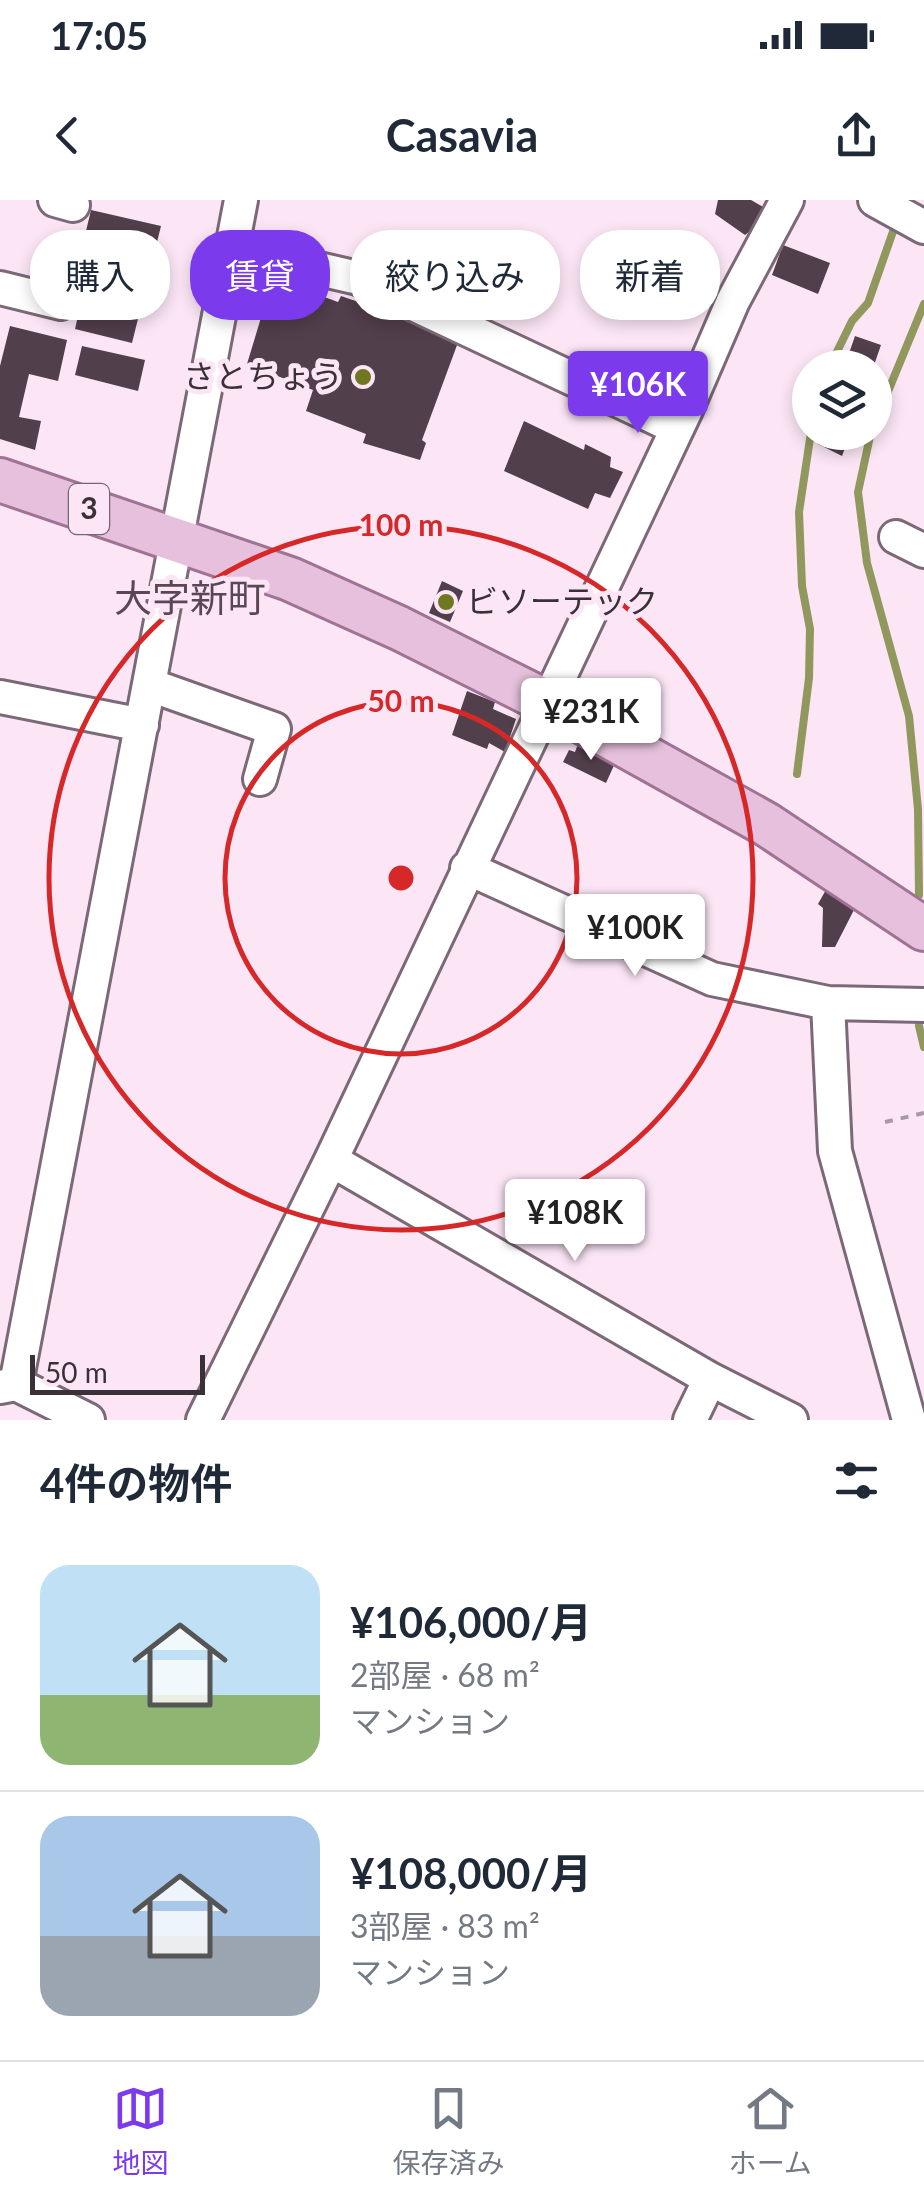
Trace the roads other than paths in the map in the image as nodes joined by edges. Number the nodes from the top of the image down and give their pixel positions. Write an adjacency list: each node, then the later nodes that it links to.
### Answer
1 (241, 200): 5 (street)
2 (875, 200): 4 (street)
3 (782, 202): 10 (street)
4 (924, 227)
5 (235, 230)
6 (330, 272): 10 (street)
7 (0, 288): 8 (street)
8 (30, 296)
9 (219, 320): 12 (street)
10 (676, 428): 15 (street)
11 (0, 480): 12 (main road, 3)
12 (178, 539): 13 (street); 15 (main road, 3)
13 (150, 685): 16 (street); 17 (street)
14 (0, 698): 16 (street)
15 (548, 702): 18 (street); 19 (main road, 3)
16 (142, 725): 24 (street)
17 (260, 778)
18 (467, 868): 20 (street); 22 (street)
19 (924, 929)
20 (828, 1003): 21 (street); 29 (street)
21 (924, 1004)
22 (331, 1160): 23 (street); 26 (street)
23 (710, 1379): 27 (street); 28 (street)
24 (8, 1386): 25 (street)
25 (88, 1420)
26 (202, 1420)
27 (690, 1420)
28 (791, 1420)
29 (909, 1420)

